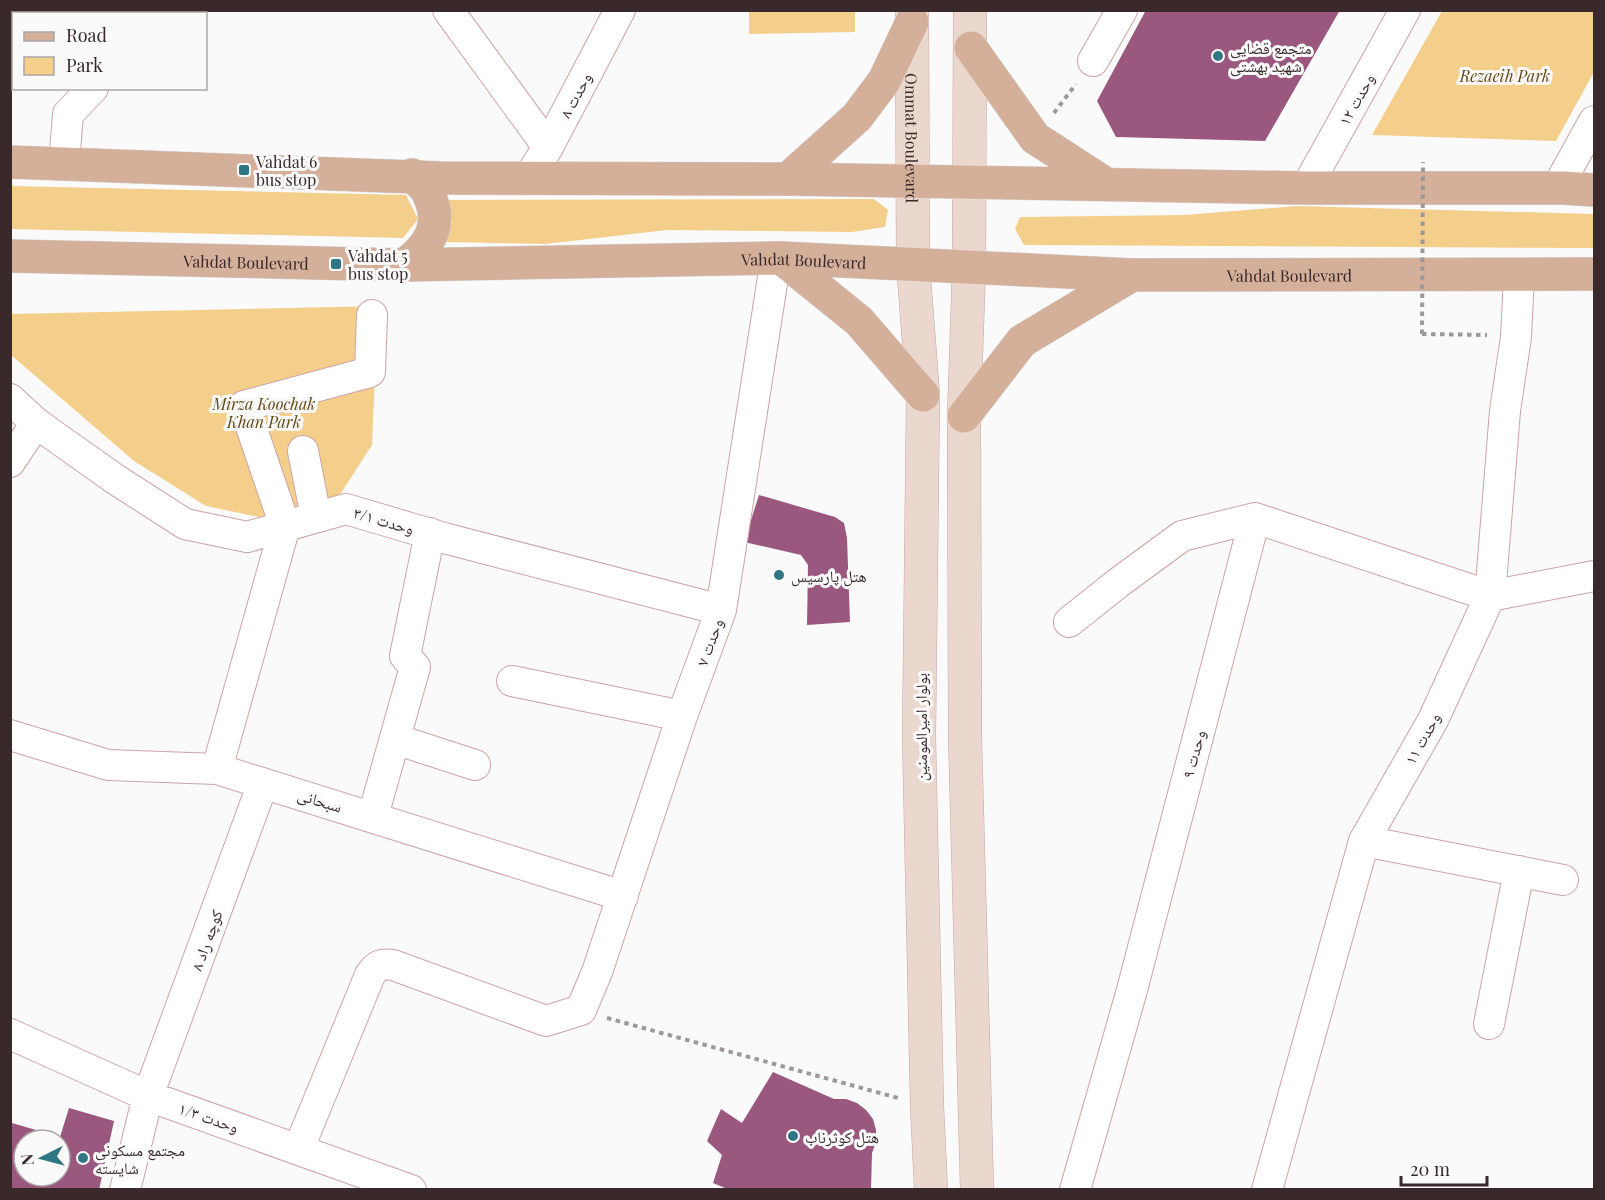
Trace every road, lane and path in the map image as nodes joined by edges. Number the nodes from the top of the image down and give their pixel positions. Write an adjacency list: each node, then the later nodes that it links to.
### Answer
1 (448, 10): 12 (street)
2 (620, 10): 12 (street, وحدت ۸)
3 (970, 10): 7 (street)
4 (1122, 10): 8 (street)
5 (1405, 10): 22 (street, وحدت ۱۲)
6 (912, 16): 18 (main road); 19 (street, Ommat Boulevard)
7 (971, 48): 11 (main road); 20 (street)
8 (1093, 62): 11 (path)
9 (91, 90): 15 (street)
10 (1594, 121): 23 (street)
11 (1035, 138): 21 (main road)
12 (548, 147): 17 (street, وحدت ۸)
13 (10, 162): 15 (main road)
14 (1423, 162): 34 (path, bridge)
15 (63, 164): 16 (main road)
16 (412, 175): 17 (main road); 28 (main road)
17 (528, 179): 18 (main road)
18 (788, 179): 19 (main road)
19 (913, 180): 20 (main road); 27 (street, Ommat Boulevard)
20 (970, 181): 21 (main road); 29 (street)
21 (1106, 184): 22 (main road)
22 (1306, 188): 23 (main road)
23 (1557, 188): 24 (main road)
24 (1594, 190)
25 (10, 256): 28 (main road, Vahdat Boulevard)
26 (778, 258): 27 (main road, Vahdat Boulevard); 28 (main road, Vahdat Boulevard); 35 (main road); 47 (street, وحدت ۷)
27 (913, 264): 29 (main road, Vahdat Boulevard); 35 (street, بولوار امیرالمومنین)
28 (404, 265)
29 (969, 268): 31 (main road, Vahdat Boulevard); 37 (street)
30 (1594, 274): 32 (main road, Vahdat Boulevard)
31 (1132, 275): 32 (main road, Vahdat Boulevard); 37 (main road)
32 (1520, 275): 46 (street, وحدت ۱۱)
33 (372, 315): 43 (street)
34 (1469, 334)
35 (923, 395): 65 (street, بولوار امیرالمومنین)
36 (10, 399): 38 (street, وحدت ۳/۱)
37 (964, 416): 70 (street)
38 (36, 423): 40 (street); 43 (street, وحدت ۳/۱)
39 (303, 452): 41 (street)
40 (10, 462)
41 (316, 517): 43 (street, وحدت ۳/۱); 44 (street, وحدت ۳/۱)
42 (1255, 518): 46 (street); 48 (street); 71 (street, وحدت ۹)
43 (285, 526): 54 (street)
44 (430, 534): 47 (street, وحدت ۳/۱); 52 (street)
45 (1594, 576): 46 (street)
46 (1490, 596): 57 (street, وحدت ۱۱)
47 (721, 610): 50 (street, وحدت ۷)
48 (1069, 622)
49 (512, 681): 50 (street)
50 (682, 716): 60 (street, وحدت ۷)
51 (10, 735): 54 (street, سبحانی)
52 (395, 739): 53 (street); 56 (street)
53 (476, 765)
54 (218, 769): 55 (street, سبحانی)
55 (263, 783): 56 (street, سبحانی); 64 (street, کوچه راد ۸)
56 (373, 816): 60 (street, سبحانی)
57 (1364, 842): 58 (street); 72 (street, وحدت ۱۱)
58 (1519, 872): 59 (street); 62 (street)
59 (1563, 880)
60 (623, 896): 61 (street, وحدت ۷)
61 (581, 1010): 65 (path); 66 (street)
62 (1489, 1024)
63 (10, 1034): 64 (street, وحدت ۱/۳)
64 (148, 1096): 66 (street, وحدت ۱/۳); 67 (street, کوچه راد ۸)
65 (927, 1106): 69 (street, بولوار امیرالمومنین)
66 (298, 1148): 68 (street, وحدت ۱/۳)
67 (125, 1190)
68 (411, 1190)
69 (931, 1190)
70 (977, 1190)
71 (1075, 1190)
72 (1267, 1190)

